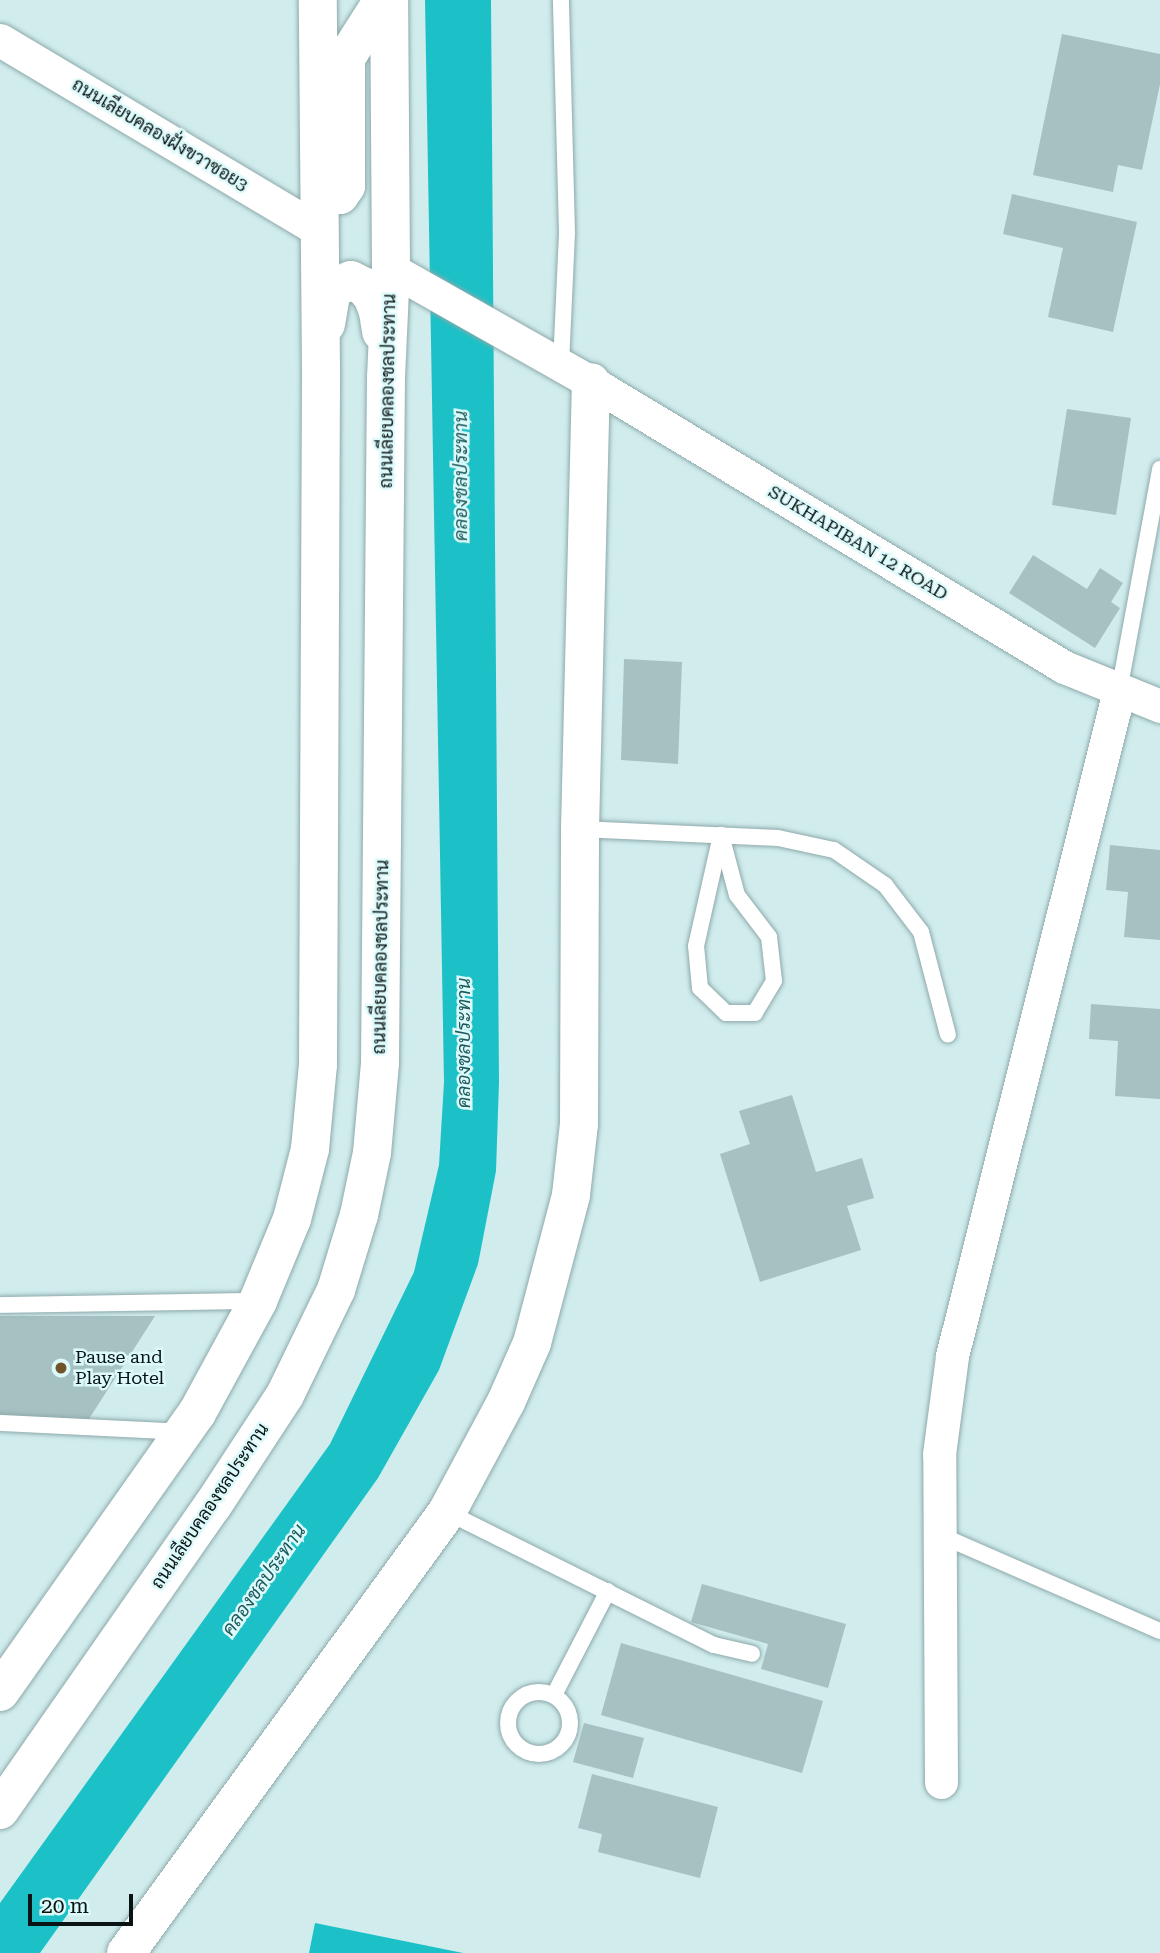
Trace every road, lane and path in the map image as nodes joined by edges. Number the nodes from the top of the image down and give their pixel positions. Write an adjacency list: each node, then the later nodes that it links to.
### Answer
1 (318, 0): 6 (main road)
2 (383, 0): 6 (main road)
3 (389, 0): 8 (main road, ถนนเลียบคลองชลประทาน)
4 (561, 0): 10 (lane)
5 (0, 40): 7 (street, ถนนเลียบคลองฝั่งขวาซอย3)
6 (320, 173): 7 (main road)
7 (320, 231): 9 (main road)
8 (391, 269): 10 (street, SUKHAPIBAN 12 ROAD); 11 (main road, ถนนเลียบคลองชลประทาน)
9 (321, 371): 11 (main road); 18 (main road)
10 (576, 375): 13 (street, SUKHAPIBAN 12 ROAD); 15 (main road)
11 (386, 378): 30 (main road, ถนนเลียบคลองชลประทาน)
12 (1160, 470): 13 (lane)
13 (1119, 691): 14 (street, SUKHAPIBAN 12 ROAD); 23 (street)
14 (1160, 706)
15 (580, 829): 16 (lane); 22 (main road)
16 (721, 835): 16 (lane); 17 (lane)
17 (948, 1035)
18 (258, 1301): 19 (lane); 21 (main road)
19 (0, 1305)
20 (0, 1423): 21 (lane)
21 (184, 1432): 27 (main road)
22 (447, 1512): 24 (lane); 31 (main road)
23 (940, 1535): 25 (lane); 29 (street)
24 (608, 1591): 26 (lane); 28 (lane)
25 (1160, 1631)
26 (752, 1654)
27 (0, 1692)
28 (554, 1695): 28 (lane)
29 (941, 1782)
30 (0, 1810)
31 (125, 1953)

